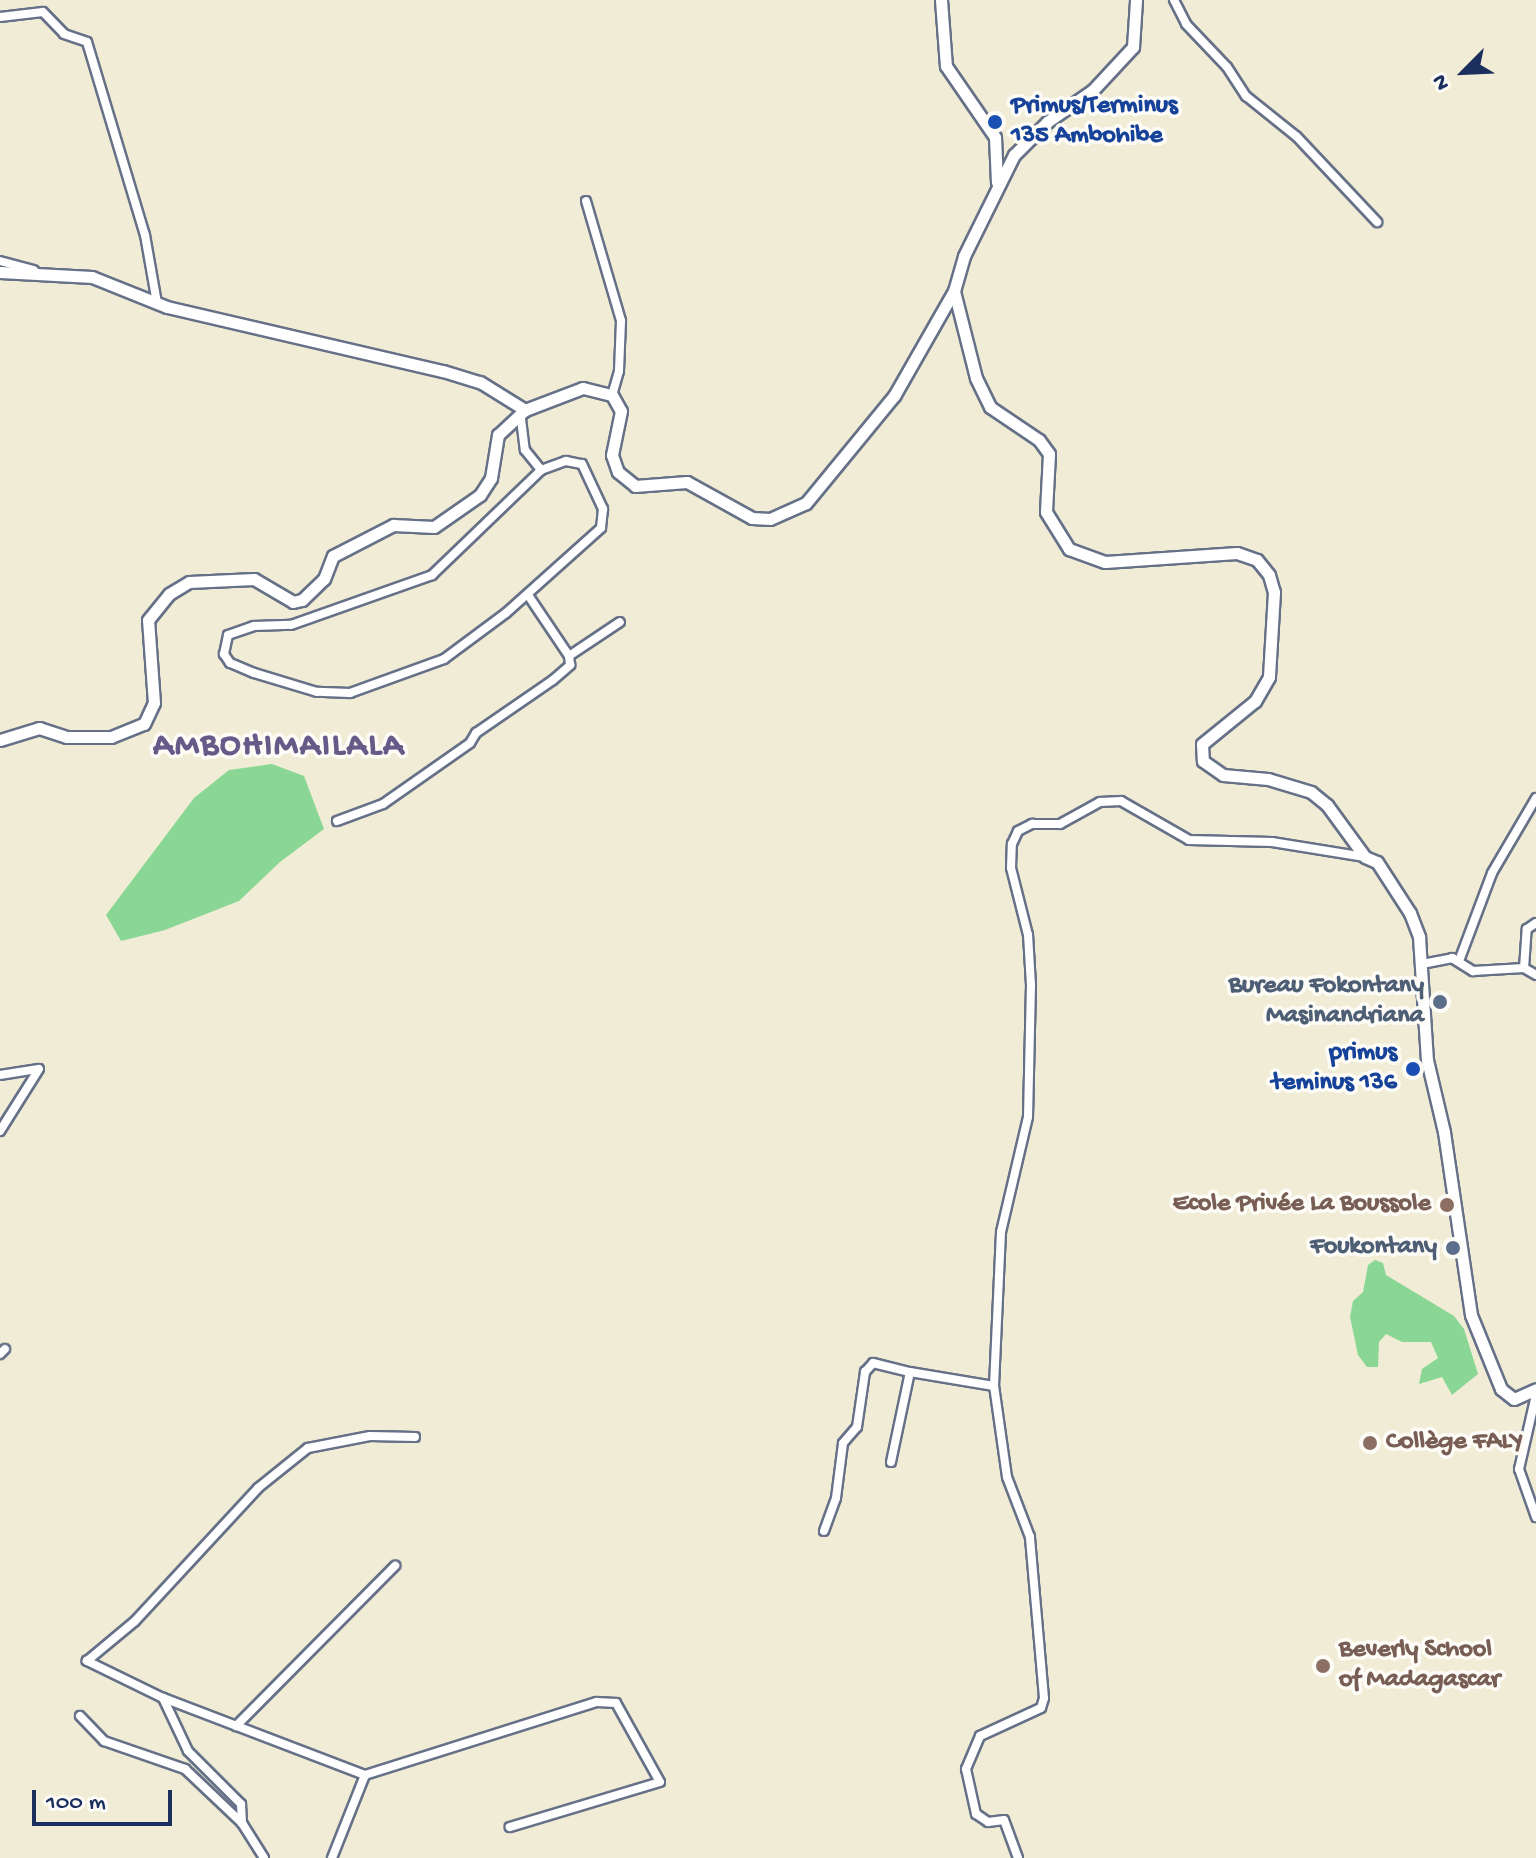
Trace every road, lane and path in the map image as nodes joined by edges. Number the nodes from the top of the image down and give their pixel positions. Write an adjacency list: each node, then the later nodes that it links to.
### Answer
1 (941, 0): 5 (street)
2 (1136, 0): 5 (street)
3 (1174, 0): 7 (street)
4 (0, 17): 12 (street)
5 (996, 188): 11 (street)
6 (586, 201): 13 (street)
7 (1377, 222)
8 (0, 261): 9 (street)
9 (37, 271): 10 (street); 12 (street)
10 (0, 272)
11 (954, 291): 13 (street); 22 (street)
12 (157, 303): 14 (street)
13 (612, 395): 14 (street)
14 (523, 414): 15 (street); 19 (street)
15 (541, 470): 16 (street); 16 (street)
16 (528, 595): 18 (street)
17 (620, 622): 18 (street)
18 (569, 656): 21 (street)
19 (0, 740)
20 (1536, 798): 24 (street)
21 (337, 821)
22 (1365, 857): 25 (street); 31 (street)
23 (1536, 923): 26 (street)
24 (1459, 961): 25 (street); 26 (street)
25 (1422, 964): 32 (street)
26 (1524, 968): 27 (street)
27 (1536, 975)
28 (0, 1075): 29 (street)
29 (0, 1131)
30 (910, 1372): 31 (street); 34 (street); 36 (street)
31 (994, 1386): 46 (street)
32 (1536, 1392): 35 (street)
33 (415, 1437): 38 (street)
34 (891, 1462)
35 (1536, 1517)
36 (824, 1531)
37 (395, 1566): 40 (street)
38 (163, 1698): 40 (street); 42 (street)
39 (80, 1716): 42 (street)
40 (236, 1726): 41 (street)
41 (365, 1775): 43 (street); 45 (street)
42 (242, 1823): 44 (street)
43 (510, 1827)
44 (264, 1858)
45 (332, 1858)
46 (1018, 1858)

